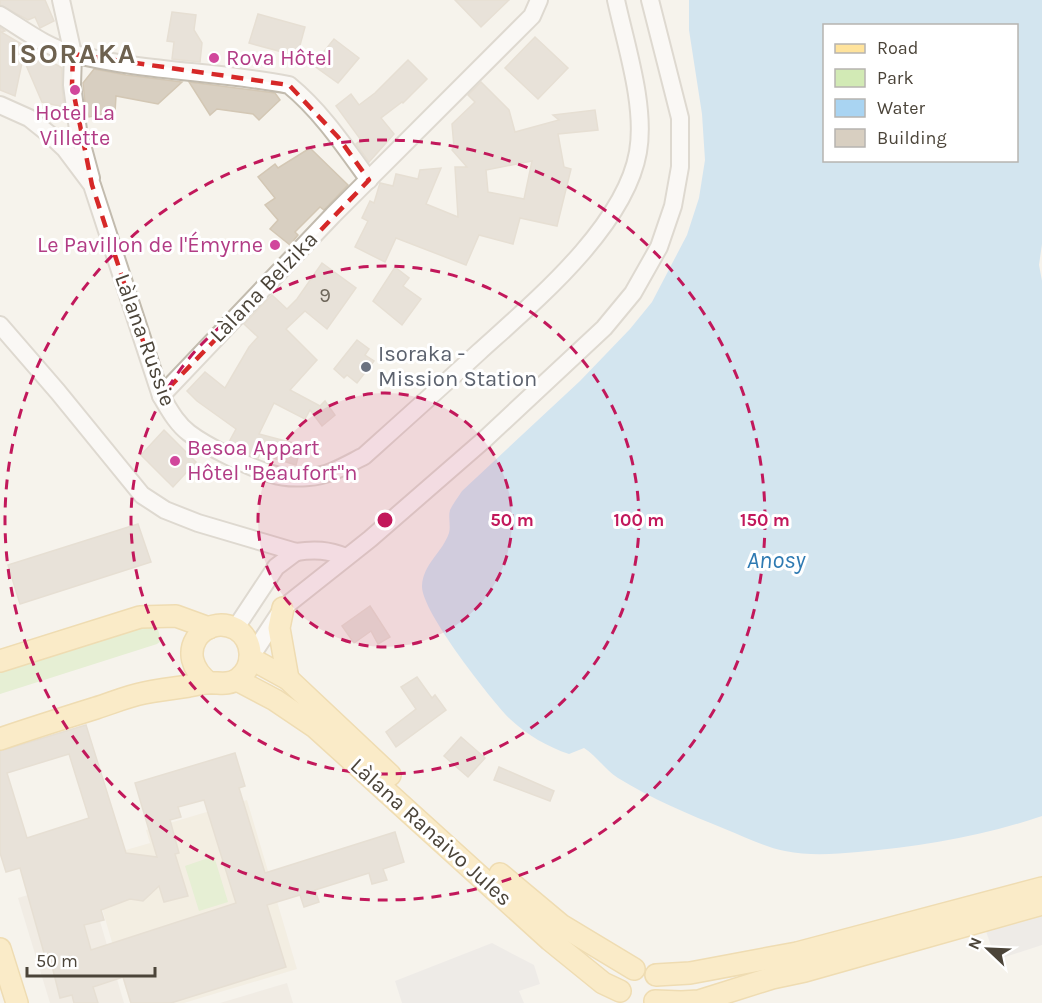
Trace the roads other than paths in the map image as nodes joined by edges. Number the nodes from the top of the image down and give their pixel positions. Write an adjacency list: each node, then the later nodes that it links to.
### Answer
1 (61, 0): 6 (street)
2 (539, 0): 8 (street, Làlana Belzika)
3 (616, 0): 11 (street, Làlana Russie)
4 (650, 0): 14 (street)
5 (0, 15): 6 (street)
6 (73, 54): 8 (street); 9 (street)
7 (0, 105): 9 (street, Làlana Russie)
8 (369, 180): 11 (street, Làlana Belzika)
9 (92, 185): 11 (street, Làlana Russie)
10 (0, 325): 12 (street)
11 (161, 396)
12 (259, 542): 13 (street); 15 (street)
13 (296, 552): 14 (street); 15 (street)
14 (346, 557): 16 (street)
15 (276, 567): 18 (street)
16 (284, 608): 19 (street); 21 (main road)
17 (209, 628): 18 (main road); 20 (main road); 23 (main road)
18 (235, 629): 19 (main road)
19 (250, 658): 21 (main road, Làlana Ranaivo Jules); 22 (main road)
20 (0, 661)
21 (288, 679): 28 (main road, Làlana Ranaivo Jules)
22 (237, 680): 23 (main road); 30 (main road, Làlana Ranaivo Jules)
23 (209, 682): 24 (main road)
24 (0, 739)
25 (1042, 888): 29 (main road)
26 (1042, 904): 31 (main road)
27 (0, 950): 32 (main road)
28 (634, 969): 29 (main road, Làlana Ranaivo Jules); 30 (main road)
29 (656, 975): 31 (main road)
30 (624, 999)
31 (654, 1002)
32 (17, 1003)

